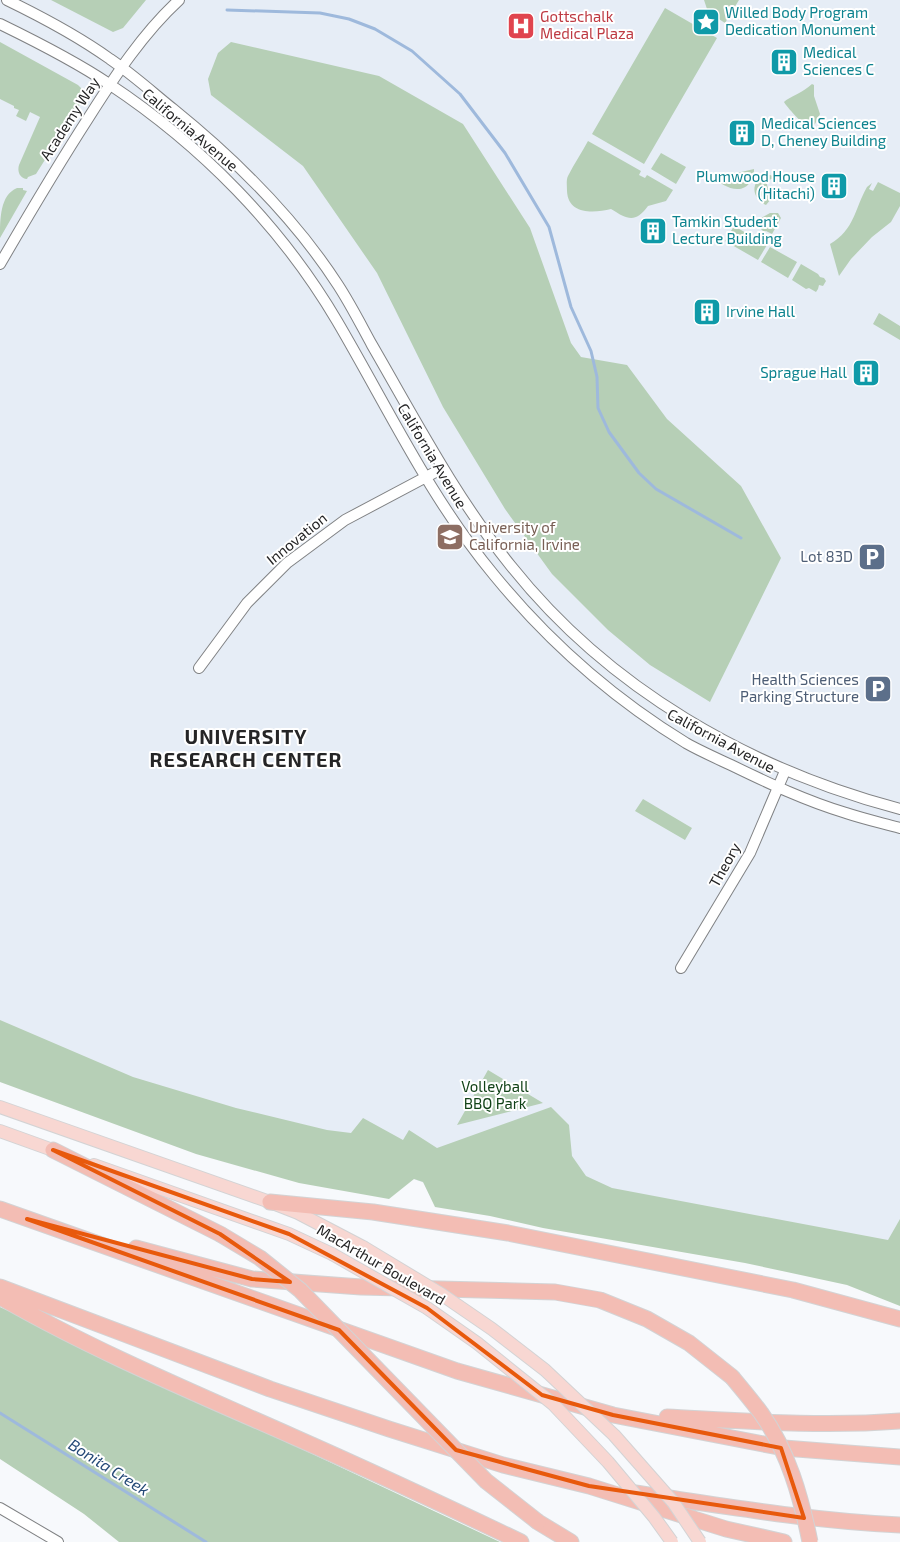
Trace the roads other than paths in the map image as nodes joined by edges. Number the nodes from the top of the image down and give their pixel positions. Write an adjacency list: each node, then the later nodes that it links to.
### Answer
1 (7, 0): 4 (street, California Avenue)
2 (179, 0): 4 (street, Academy Way)
3 (0, 24): 5 (street, California Avenue)
4 (122, 68): 5 (street, Academy Way); 7 (street, California Avenue)
5 (110, 84): 6 (street, Academy Way); 8 (street, California Avenue)
6 (0, 264)
7 (443, 468): 8 (street, Innovation); 10 (street, California Avenue)
8 (425, 478): 9 (street, Innovation); 11 (street, California Avenue)
9 (199, 668)
10 (785, 771): 11 (street, Theory); 12 (street, California Avenue)
11 (778, 788): 13 (street, California Avenue); 14 (street, Theory)
12 (900, 809)
13 (900, 828)
14 (681, 968)
15 (0, 1107): 18 (main road)
16 (0, 1131): 17 (main road, MacArthur Boulevard)
17 (53, 1150): 32 (highway, bridge); 33 (main road, MacArthur Boulevard, bridge)
18 (270, 1202): 23 (highway); 34 (main road, MacArthur Boulevard, bridge)
19 (0, 1209): 20 (highway)
20 (27, 1219): 24 (highway); 36 (highway, bridge)
21 (0, 1287): 27 (highway)
22 (0, 1297): 31 (highway)
23 (900, 1320)
24 (613, 1415): 25 (highway); 26 (highway)
25 (900, 1421)
26 (900, 1457)
27 (590, 1486): 29 (highway); 35 (highway)
28 (0, 1508): 30 (street)
29 (900, 1525)
30 (58, 1542)
31 (522, 1542)
32 (571, 1542)
33 (672, 1542)
34 (700, 1542)
35 (784, 1542)
36 (810, 1542)

